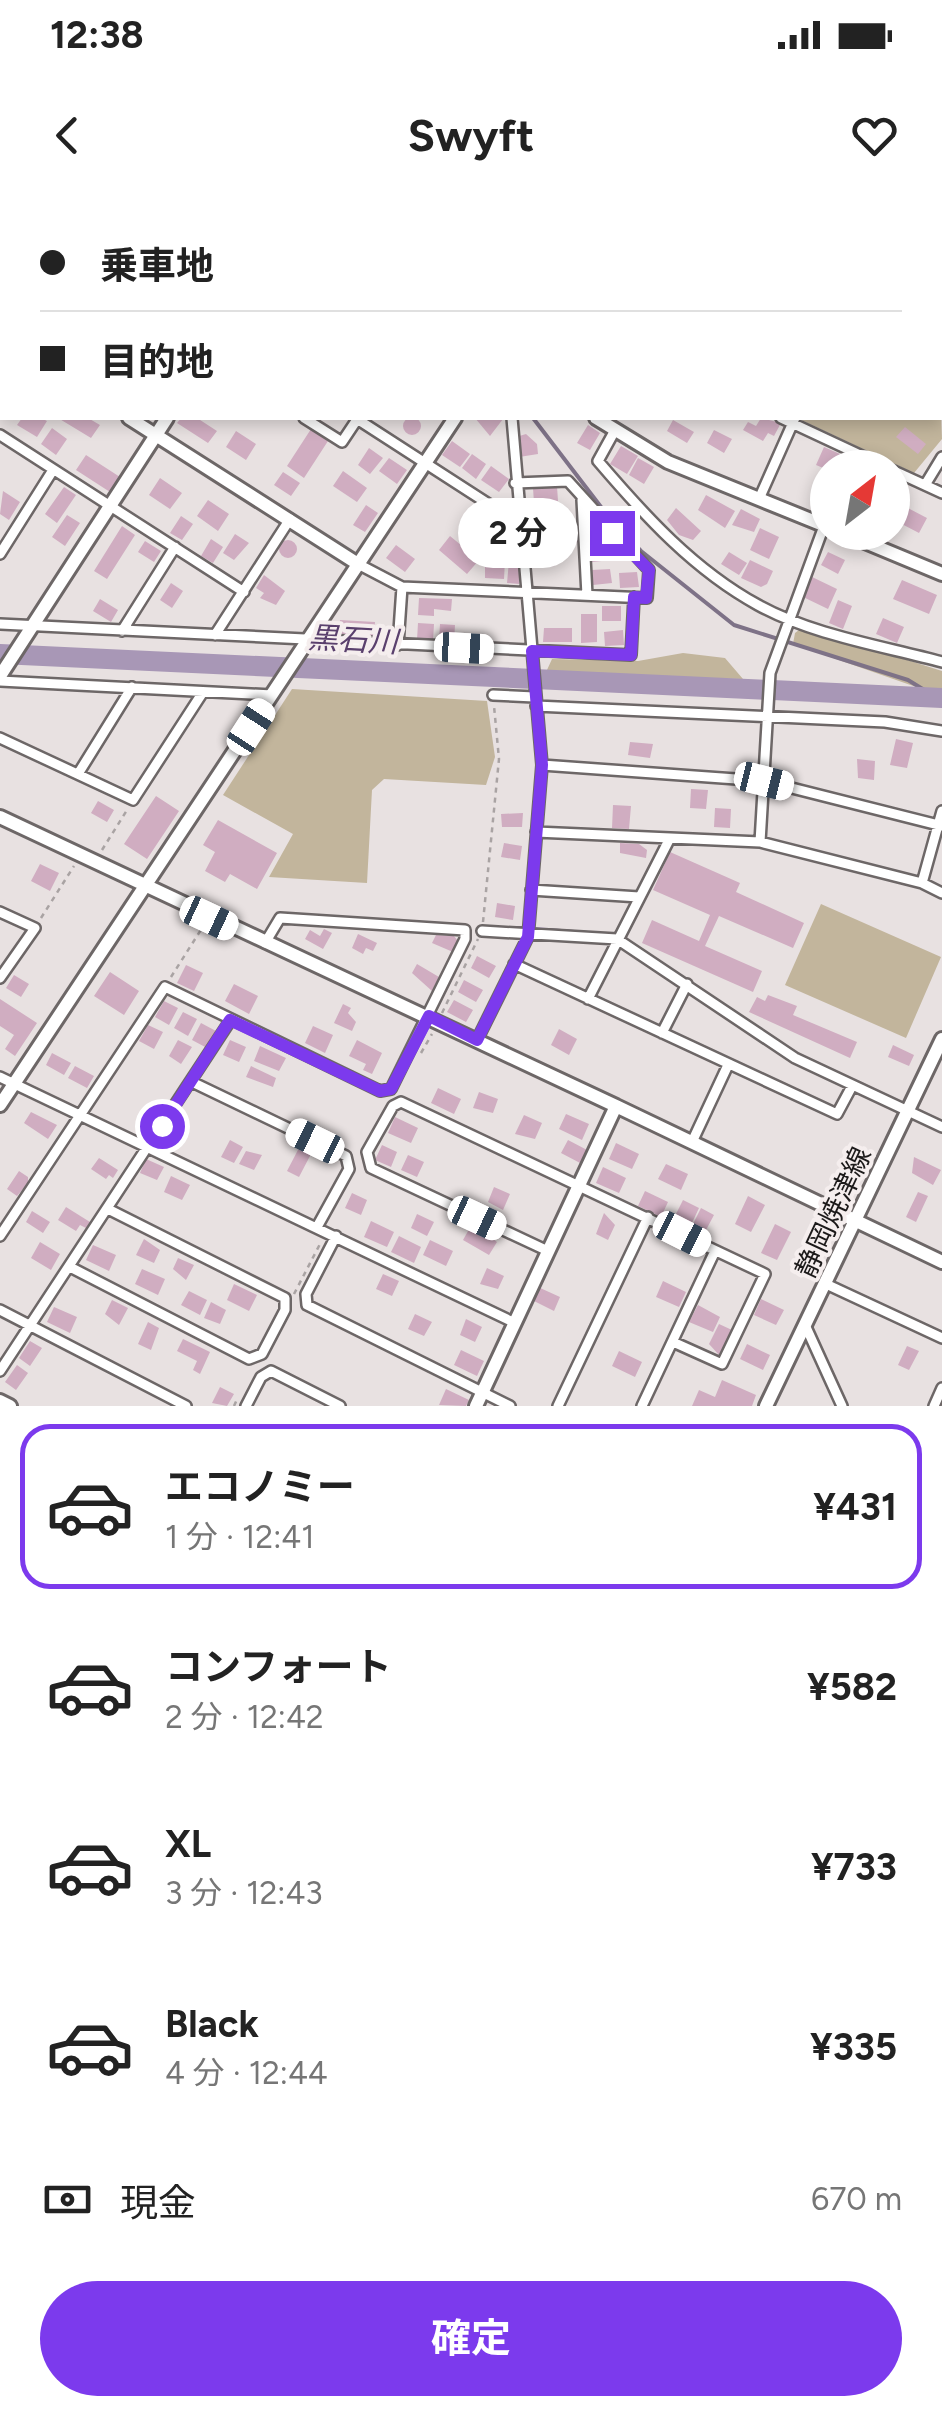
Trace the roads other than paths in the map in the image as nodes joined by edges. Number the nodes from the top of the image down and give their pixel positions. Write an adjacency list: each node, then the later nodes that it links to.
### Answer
1 (133, 420): 13 (street)
2 (166, 420): 13 (street)
3 (307, 420): 4 (street)
4 (357, 420)
5 (361, 420): 16 (street)
6 (454, 420): 16 (street)
7 (512, 420): 19 (street)
8 (599, 420): 11 (street)
9 (789, 420): 23 (street)
10 (791, 420): 14 (street)
11 (614, 432): 23 (street); 39 (street)
12 (0, 435): 17 (street)
13 (156, 435): 24 (street); 25 (street)
14 (853, 450)
15 (942, 457): 20 (street)
16 (425, 463): 27 (street); 32 (street)
17 (53, 470): 24 (street); 31 (street)
18 (910, 478): 20 (street)
19 (515, 483): 22 (street); 27 (street)
20 (925, 485): 21 (street)
21 (942, 493)
22 (582, 497): 37 (street); 38 (street)
23 (759, 500): 26 (street)
24 (112, 507): 28 (street); 41 (street)
25 (290, 519): 32 (street); 35 (street)
26 (810, 520)
27 (518, 523): 36 (street)
28 (175, 547): 35 (street); 42 (street)
29 (816, 550): 39 (street)
30 (889, 550): 33 (street)
31 (0, 554)
32 (358, 564): 34 (street); 44 (street)
33 (940, 569)
34 (402, 586): 36 (street); 45 (street)
35 (244, 592): 43 (street)
36 (527, 593): 37 (street); 46 (street)
37 (587, 595): 38 (street)
38 (634, 597): 46 (street)
39 (788, 618): 47 (street); 54 (street)
40 (0, 624): 41 (street)
41 (31, 629): 42 (street); 48 (street)
42 (122, 630): 43 (street)
43 (216, 634): 44 (street)
44 (306, 645): 45 (street); 52 (street)
45 (398, 645): 46 (street)
46 (532, 655): 53 (street)
47 (942, 662)
48 (0, 679): 49 (street)
49 (132, 687): 50 (street); 58 (street)
50 (203, 692): 52 (street); 58 (street)
51 (493, 695): 53 (street)
52 (272, 696): 67 (street)
53 (535, 698): 54 (street); 57 (street)
54 (768, 718): 55 (street); 59 (street)
55 (942, 730)
56 (0, 738): 58 (street)
57 (542, 765): 59 (street); 63 (street)
58 (78, 774)
59 (764, 781): 62 (street); 65 (street)
60 (942, 811): 62 (street)
61 (0, 817): 67 (street)
62 (939, 825): 66 (street)
63 (536, 832): 64 (street); 68 (street)
64 (669, 840): 65 (street); 70 (street)
65 (760, 842): 66 (street)
66 (922, 883): 69 (street)
67 (148, 887): 75 (street); 86 (street)
68 (532, 890): 70 (street); 73 (street)
69 (942, 893)
70 (639, 897): 74 (street)
71 (0, 912): 77 (street)
72 (482, 930): 73 (street)
73 (528, 937): 74 (street); 76 (street)
74 (617, 939): 78 (street); 79 (street)
75 (265, 943): 80 (street); 80 (street)
76 (514, 964): 79 (street); 84 (street)
77 (0, 978)
78 (686, 984): 82 (street); 88 (street)
79 (588, 998): 82 (street)
80 (429, 1016): 81 (street); 84 (street)
81 (230, 1020): 87 (street); 92 (street)
82 (662, 1033): 85 (street)
83 (942, 1039): 91 (street, 静岡焼津線)
84 (477, 1040): 90 (street)
85 (728, 1065): 88 (street); 94 (street)
86 (7, 1081): 89 (street); 92 (street)
87 (192, 1082): 95 (street); 100 (street)
88 (852, 1086): 91 (street)
89 (0, 1105)
90 (616, 1106): 94 (street); 96 (street)
91 (908, 1111): 93 (street); 99 (street, 静岡焼津線)
92 (81, 1114): 95 (street); 101 (street)
93 (942, 1127)
94 (692, 1142): 99 (street)
95 (147, 1148): 97 (street); 100 (street)
96 (580, 1184): 98 (street); 104 (street); 104 (street)
97 (108, 1209): 106 (street); 106 (street)
98 (648, 1217): 103 (street); 123 (street)
99 (856, 1221): 105 (street); 107 (street, 静岡焼津線)
100 (318, 1228): 102 (street)
101 (0, 1235)
102 (336, 1236): 109 (street); 116 (street)
103 (715, 1250): 113 (street); 113 (street)
104 (548, 1251): 109 (street)
105 (942, 1262)
106 (70, 1267): 110 (street)
107 (826, 1284): 111 (street, 静岡焼津線); 112 (street)
108 (0, 1310): 110 (street)
109 (516, 1323): 116 (street)
110 (31, 1326): 114 (street); 119 (street)
111 (806, 1327): 125 (street, 静岡焼津線); 126 (street)
112 (942, 1338)
113 (673, 1342): 124 (street)
114 (0, 1371)
115 (942, 1388): 127 (street)
116 (479, 1399): 122 (street)
117 (0, 1401): 118 (street)
118 (10, 1406)
119 (186, 1406)
120 (246, 1406): 121 (street)
121 (340, 1406)
122 (510, 1406)
123 (558, 1406)
124 (642, 1406)
125 (766, 1406)
126 (842, 1406)
127 (934, 1406)

